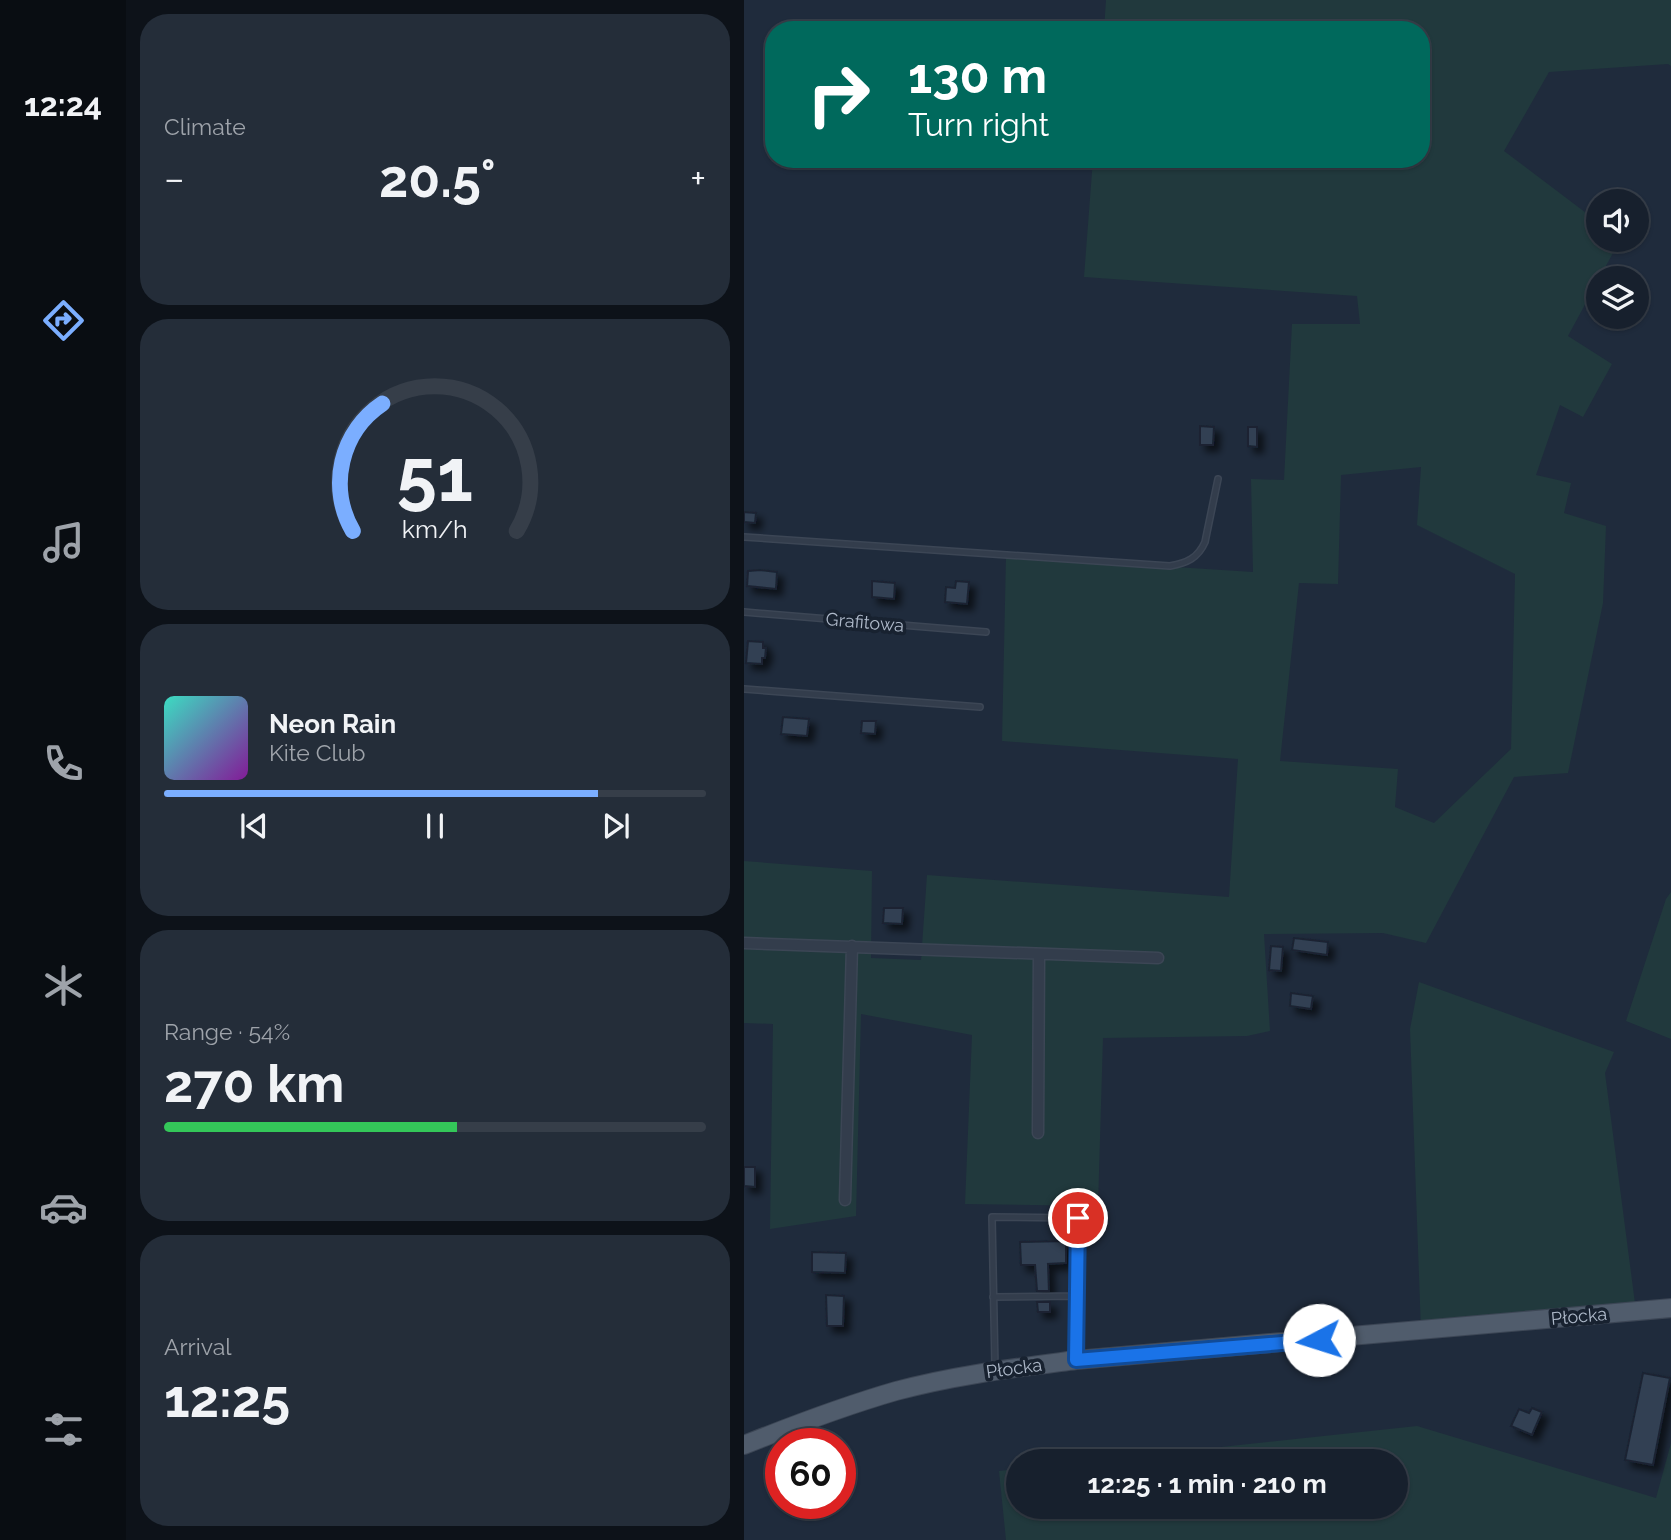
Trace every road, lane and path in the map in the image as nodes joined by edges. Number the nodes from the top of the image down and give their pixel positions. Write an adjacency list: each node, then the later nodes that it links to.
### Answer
1 (1218, 479): 2 (lane)
2 (744, 537)
3 (744, 612): 4 (lane, Grafitowa)
4 (986, 632)
5 (744, 689): 6 (lane)
6 (980, 707)
7 (744, 943): 8 (street)
8 (852, 946): 9 (street); 12 (street)
9 (1039, 954): 10 (street); 11 (street)
10 (1158, 958)
11 (1038, 1133)
12 (845, 1200)
13 (1078, 1296): 14 (lane); 14 (lane); 16 (lane)
14 (993, 1297): 17 (lane)
15 (1671, 1308): 16 (main road, Płocka)
16 (1076, 1360): 17 (main road, Płocka)
17 (995, 1370): 18 (main road, Płocka)
18 (744, 1445)

